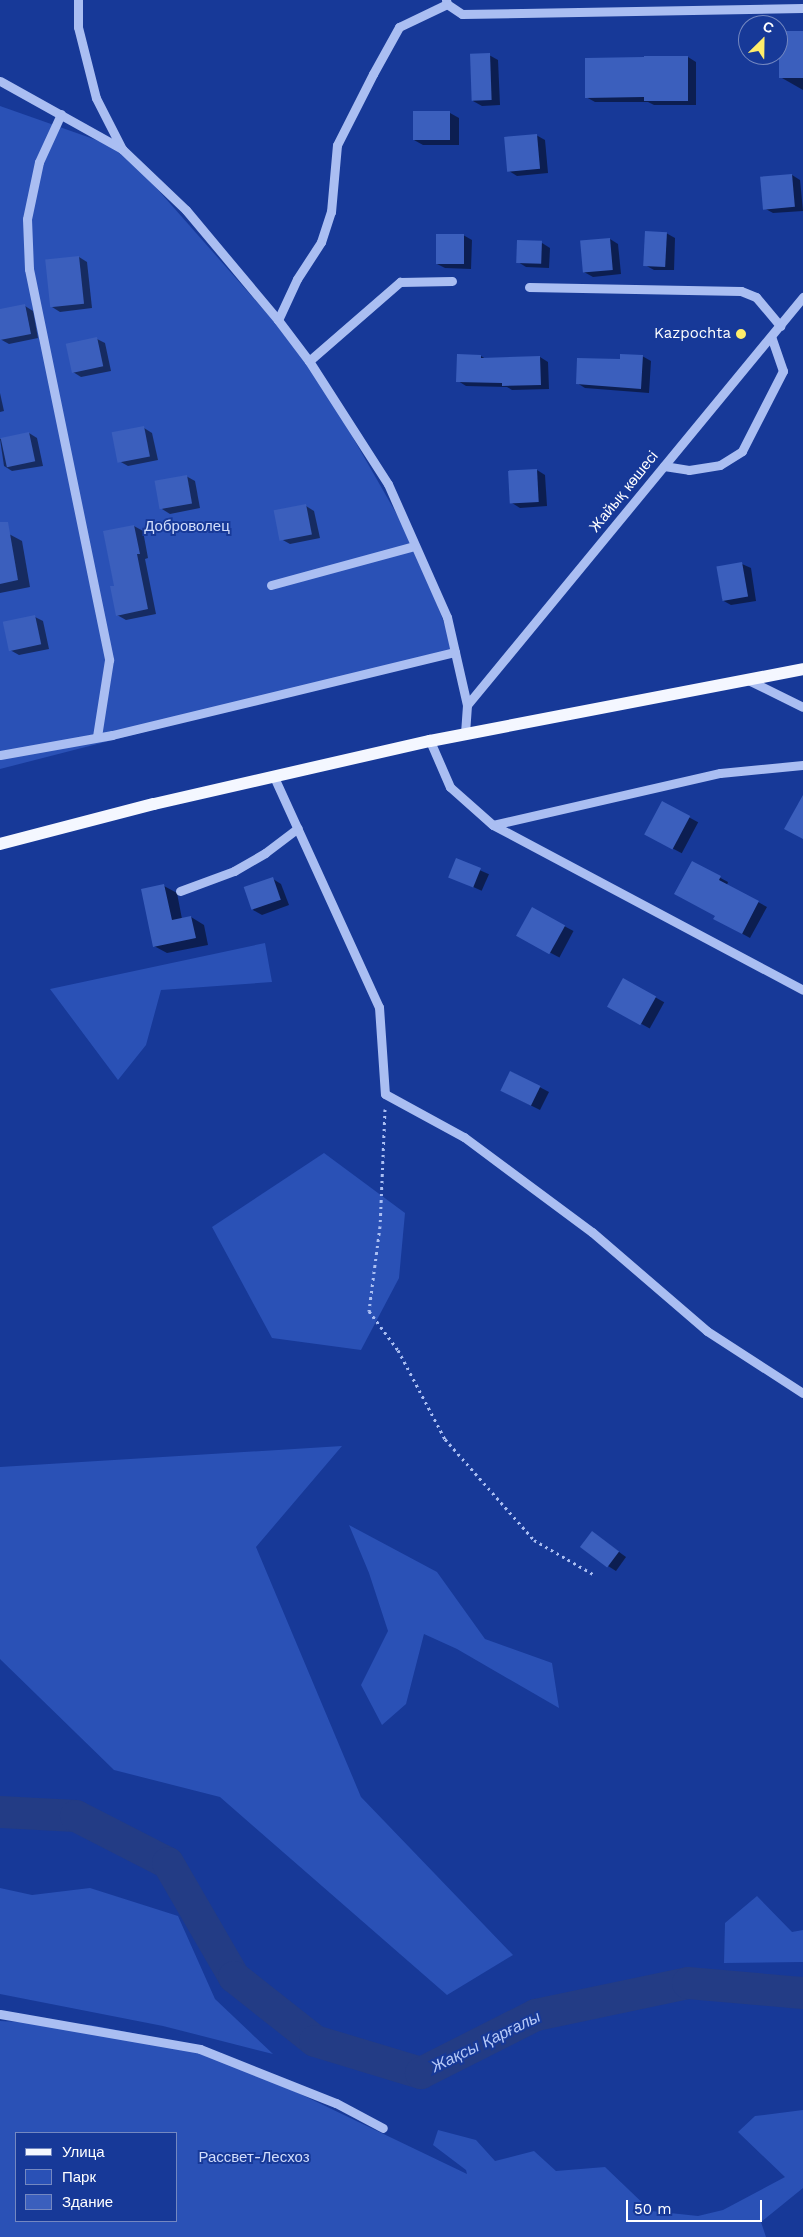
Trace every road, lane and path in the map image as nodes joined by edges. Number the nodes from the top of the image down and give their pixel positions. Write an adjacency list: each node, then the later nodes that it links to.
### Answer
1 (78, 0): 6 (street)
2 (446, 2): 3 (street); 10 (street)
3 (803, 8)
4 (0, 81): 5 (street)
5 (61, 114): 6 (street); 23 (street)
6 (122, 149): 10 (street)
7 (452, 281): 13 (street)
8 (529, 287): 11 (street)
9 (803, 297): 11 (street, Жайық көшесі)
10 (278, 320): 13 (street)
11 (780, 326): 12 (street, Жайық көшесі)
12 (771, 337): 14 (street, Жайық көшесі); 14 (street)
13 (309, 361): 15 (street)
14 (664, 466): 20 (street, Жайық көшесі)
15 (416, 546): 16 (street); 17 (street)
16 (272, 585)
17 (455, 652): 20 (street); 23 (street)
18 (803, 669): 19 (main road)
19 (747, 680): 21 (street); 22 (main road)
20 (467, 705): 22 (street)
21 (803, 707)
22 (466, 734): 24 (main road)
23 (97, 738): 25 (street)
24 (430, 741): 27 (main road); 28 (street)
25 (0, 755)
26 (803, 765): 28 (street)
27 (274, 777): 29 (street); 30 (main road)
28 (492, 825): 32 (street)
29 (298, 828): 31 (street); 33 (street)
30 (0, 844)
31 (180, 891)
32 (803, 990)
33 (385, 1094): 34 (street); 35 (path)
34 (803, 1393)
35 (593, 1574)
36 (0, 2014): 37 (street)
37 (383, 2128)

